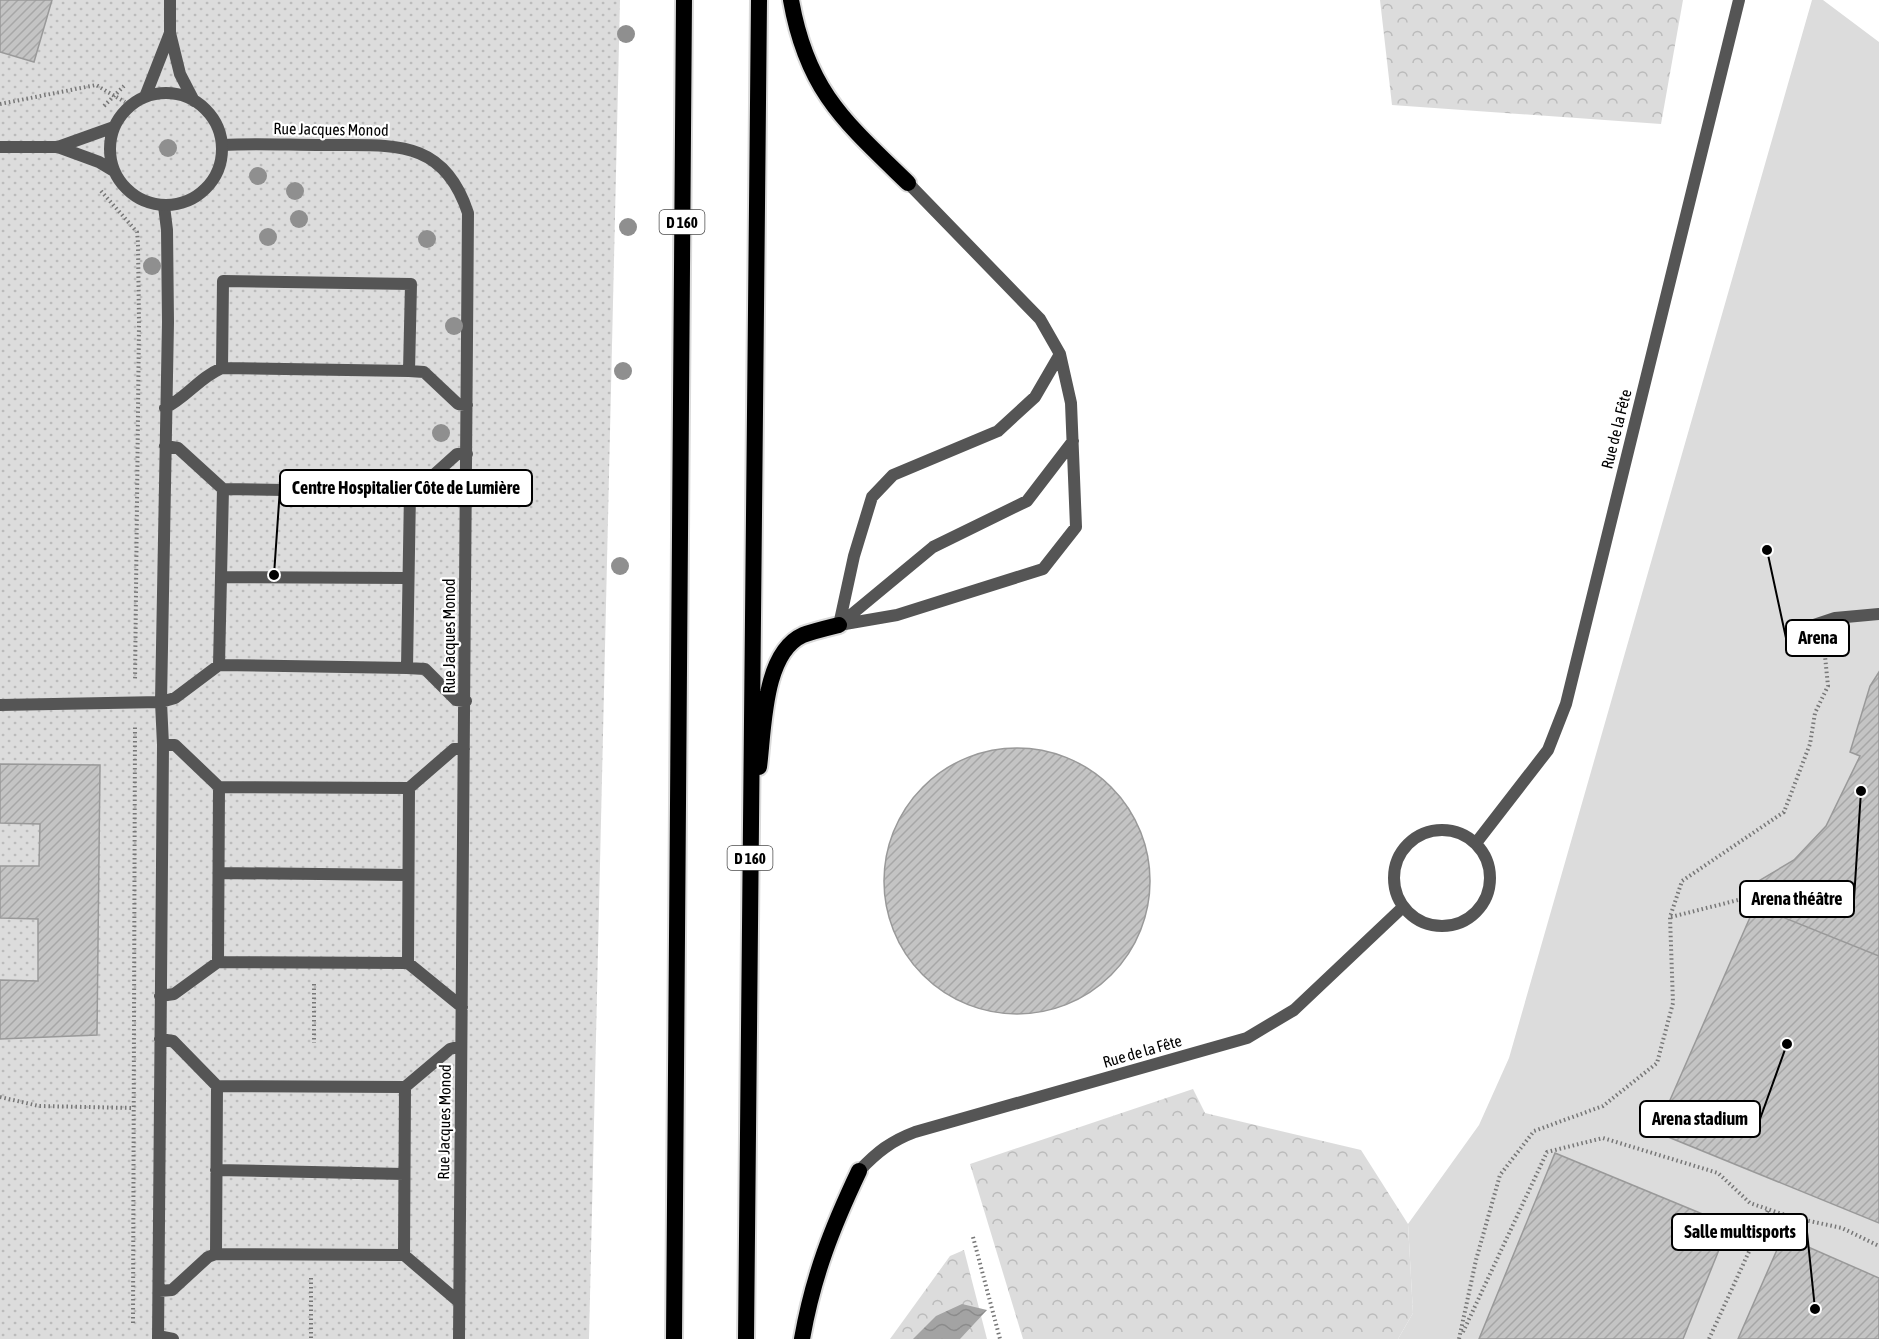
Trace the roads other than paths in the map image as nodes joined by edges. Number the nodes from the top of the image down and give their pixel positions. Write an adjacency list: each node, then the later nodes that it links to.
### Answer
1 (170, 0): 6 (street)
2 (684, 0): 63 (highway, D 160)
3 (759, 0): 40 (highway, D 160)
4 (791, 0): 14 (highway)
5 (1739, 0): 41 (street, Rue de la Fête)
6 (170, 33): 7 (street); 8 (street)
7 (145, 97): 8 (street); 9 (street)
8 (194, 101): 10 (street)
9 (114, 127): 12 (street); 13 (street)
10 (222, 145): 15 (street); 19 (street, Rue Jacques Monod)
11 (0, 147): 12 (street)
12 (58, 147): 13 (street)
13 (114, 171): 15 (street)
14 (908, 183): 16 (street)
15 (164, 206): 20 (street)
16 (1060, 354): 21 (street); 29 (street)
17 (222, 368): 18 (street); 18 (street); 20 (street)
18 (409, 371): 19 (street)
19 (467, 405): 23 (street, Rue Jacques Monod)
20 (165, 408): 22 (street)
21 (1072, 441): 29 (street); 29 (street)
22 (165, 446): 24 (street); 34 (street)
23 (467, 453): 25 (street); 33 (street, Rue Jacques Monod)
24 (223, 489): 25 (street); 26 (street)
25 (410, 492): 27 (street)
26 (221, 577): 27 (street); 31 (street)
27 (408, 578): 32 (street)
28 (1879, 614): 30 (street)
29 (839, 625): 40 (highway)
30 (1802, 629)
31 (219, 665): 32 (street); 34 (street)
32 (407, 668): 33 (street)
33 (466, 701): 37 (street, Rue Jacques Monod)
34 (161, 702): 35 (street); 36 (street)
35 (0, 705)
36 (163, 745): 38 (street); 47 (street)
37 (465, 749): 39 (street); 48 (street, Rue Jacques Monod)
38 (219, 787): 39 (street); 42 (street)
39 (409, 788): 43 (street)
40 (750, 833): 64 (highway, D 160)
41 (1476, 843): 44 (street); 44 (street)
42 (219, 873): 43 (street); 45 (street)
43 (408, 875): 46 (street)
44 (1403, 907): 54 (street, Rue de la Fête)
45 (218, 962): 46 (street); 47 (street)
46 (408, 963): 48 (street)
47 (160, 996): 49 (street)
48 (462, 1007): 50 (street, Rue Jacques Monod)
49 (160, 1039): 51 (street); 58 (street)
50 (461, 1046): 52 (street); 59 (street, Rue Jacques Monod)
51 (217, 1086): 52 (street); 53 (street)
52 (405, 1088): 55 (street)
53 (216, 1170): 55 (street); 56 (street)
54 (860, 1171): 65 (highway)
55 (404, 1174): 57 (street)
56 (216, 1254): 57 (street); 58 (street)
57 (404, 1255): 59 (street)
58 (159, 1291): 60 (street)
59 (459, 1302): 62 (street, Rue Jacques Monod)
60 (158, 1337): 61 (street)
61 (173, 1339)
62 (459, 1339)
63 (674, 1339)
64 (746, 1339)
65 (802, 1339)

